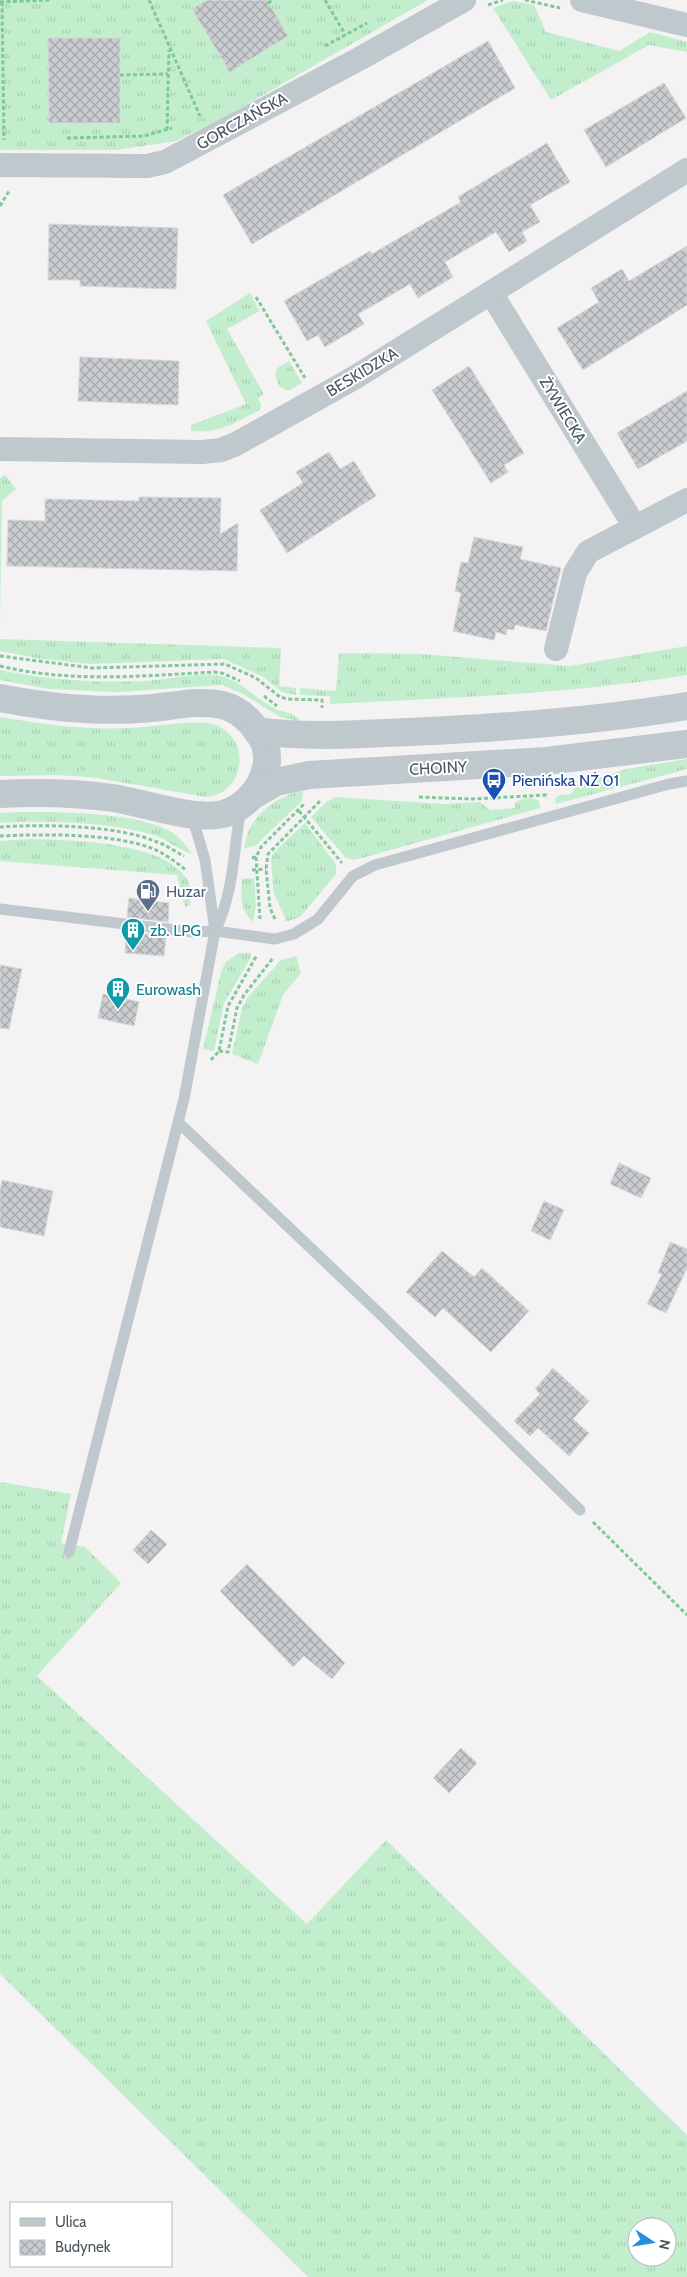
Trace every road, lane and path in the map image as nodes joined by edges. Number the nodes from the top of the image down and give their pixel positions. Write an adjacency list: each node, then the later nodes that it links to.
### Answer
1 (52, 0): 7 (path)
2 (149, 0): 12 (path)
3 (273, 0): 8 (path)
4 (325, 0): 11 (path)
5 (464, 0): 14 (street, GORCZAŃSKA)
6 (582, 0): 10 (street)
7 (1, 2): 15 (path)
8 (268, 3)
9 (370, 22): 11 (path)
10 (687, 25)
11 (345, 34): 13 (path); 14 (path)
12 (169, 47): 16 (path); 21 (path)
13 (324, 47)
14 (359, 59): 21 (street, GORCZAŃSKA)
15 (2, 74): 22 (path)
16 (168, 74): 17 (path); 19 (path)
17 (120, 75)
18 (175, 127): 19 (path)
19 (166, 130): 20 (path)
20 (60, 138)
21 (210, 139): 24 (street, GORCZAŃSKA)
22 (2, 140): 23 (path)
23 (13, 140)
24 (0, 165)
25 (687, 170): 26 (street, BESKIDZKA)
26 (491, 293): 29 (street, BESKIDZKA); 31 (street, ŻYWIECKA)
27 (256, 297): 28 (path)
28 (308, 384)
29 (0, 449)
30 (687, 500): 31 (street)
31 (635, 527): 32 (street)
32 (556, 649)
33 (0, 656): 38 (path)
34 (0, 666): 35 (path)
35 (247, 684)
36 (260, 692): 40 (path)
37 (0, 698): 41 (street)
38 (322, 700)
39 (687, 706): 41 (street)
40 (282, 708)
41 (257, 731): 46 (street)
42 (687, 744): 43 (street, CHOINY)
43 (309, 775): 46 (street, CHOINY); 48 (path)
44 (687, 781): 60 (lane)
45 (0, 794): 49 (street, CHOINY)
46 (247, 801): 49 (street, CHOINY); 54 (lane)
47 (315, 807): 50 (path)
48 (299, 811): 50 (path); 53 (path)
49 (192, 814): 55 (lane)
50 (304, 818): 56 (path); 60 (path)
51 (0, 827): 55 (path)
52 (0, 836): 59 (path)
53 (256, 857): 54 (path); 57 (path)
54 (234, 859): 58 (lane)
55 (205, 860): 59 (lane)
56 (266, 869): 57 (path); 64 (path)
57 (258, 870): 58 (path); 63 (path)
58 (232, 872): 62 (lane)
59 (207, 875): 62 (lane)
60 (353, 876): 64 (lane)
61 (0, 909): 62 (lane)
62 (215, 931): 63 (lane); 66 (lane)
63 (258, 938): 64 (lane); 65 (path)
64 (275, 939): 65 (path)
65 (219, 1051): 66 (path)
66 (188, 1074): 67 (lane)
67 (178, 1122): 68 (lane); 69 (lane)
68 (580, 1510): 70 (path)
69 (69, 1552)
70 (687, 1615)

